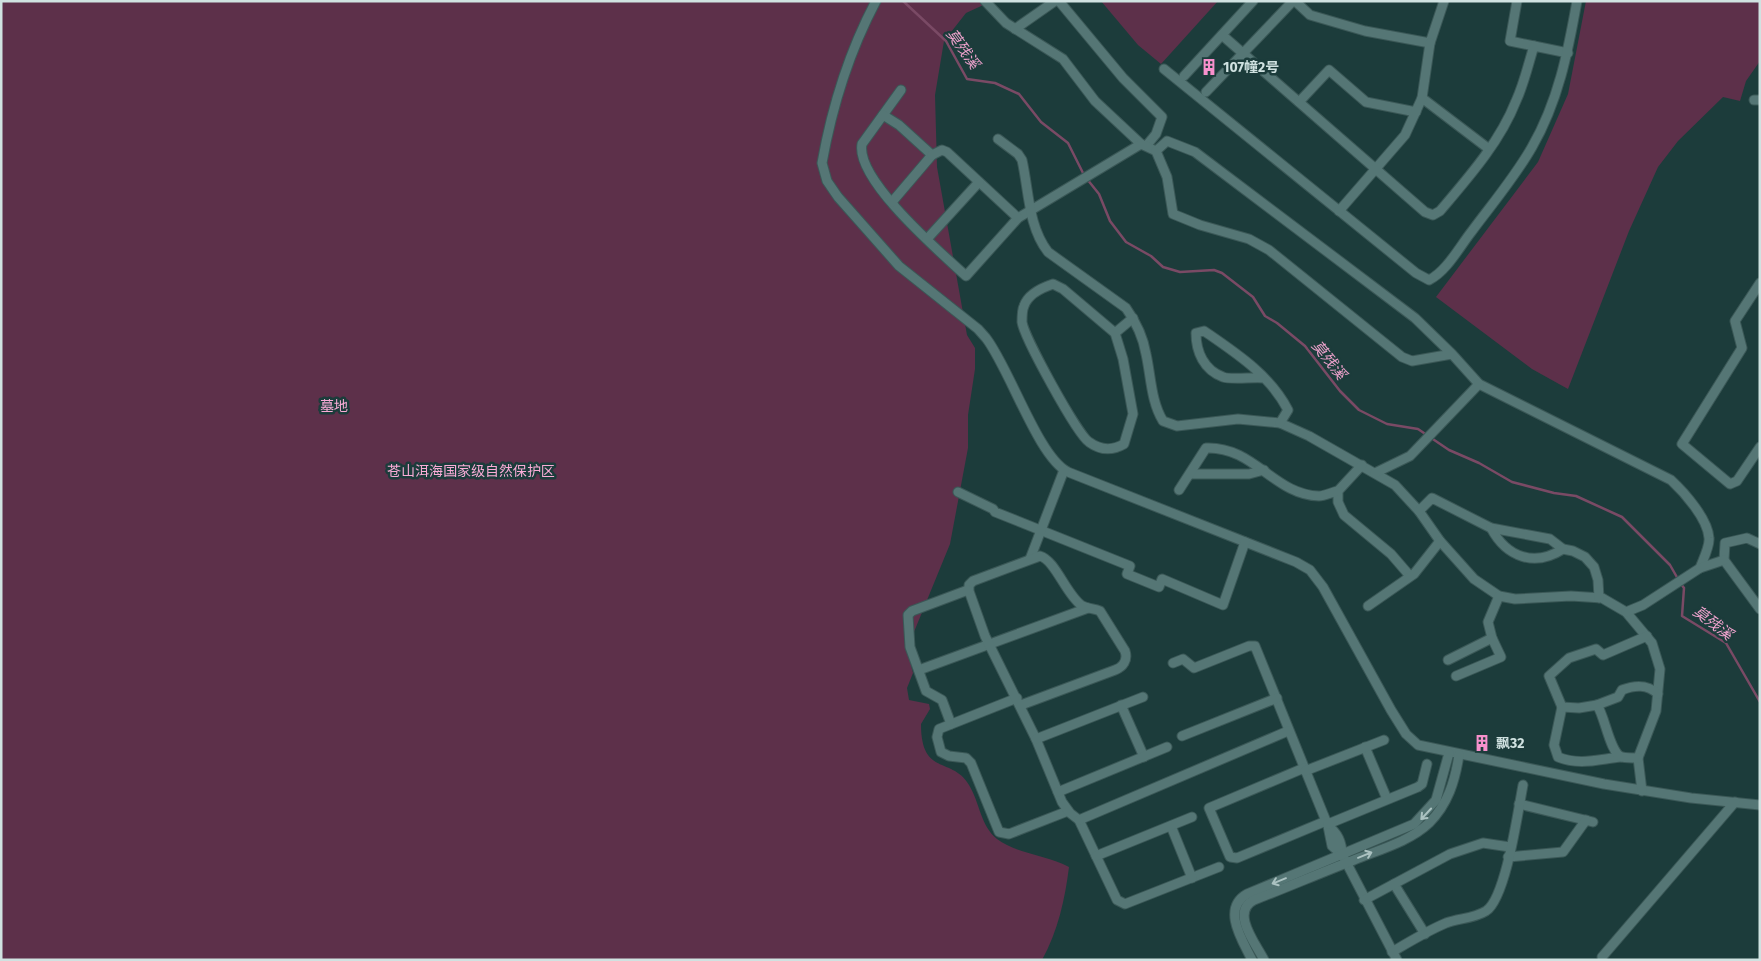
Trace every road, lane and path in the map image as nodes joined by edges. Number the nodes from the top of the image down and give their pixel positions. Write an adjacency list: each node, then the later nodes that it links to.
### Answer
1 (985, 1): 10 (street)
2 (1055, 1): 10 (street)
3 (1059, 1): 24 (street)
4 (1253, 1): 11 (street)
5 (1294, 1): 12 (street); 14 (street)
6 (1444, 1): 12 (street)
7 (1517, 1): 13 (street)
8 (1576, 1): 15 (street)
9 (875, 2): 47 (street)
10 (1015, 28): 27 (street)
11 (1222, 35): 14 (street); 17 (street)
12 (1430, 42): 20 (street)
13 (1534, 46): 15 (street); 28 (street)
14 (1244, 53): 19 (street); 21 (street)
15 (1568, 53): 35 (street)
16 (1164, 69): 35 (street)
17 (1184, 76)
18 (901, 90): 23 (street)
19 (1206, 92)
20 (1422, 98): 22 (street); 28 (street)
21 (1299, 102): 22 (street); 31 (street)
22 (1416, 112): 31 (street)
23 (883, 115): 30 (street); 33 (street)
24 (1156, 134): 26 (street); 27 (street)
25 (998, 139): 34 (street)
26 (1167, 141): 29 (street); 41 (street)
27 (1144, 144): 29 (street); 34 (street)
28 (1488, 149): 31 (street)
29 (1156, 151): 41 (street)
30 (932, 155): 32 (street); 33 (street)
31 (1375, 168): 35 (street)
32 (979, 182): 36 (street); 37 (street)
33 (892, 202): 37 (street)
34 (1031, 211): 36 (street); 39 (street)
35 (1338, 211)
36 (1018, 218): 37 (street)
37 (927, 239)
38 (1760, 283): 45 (street)
39 (1133, 318): 40 (street); 44 (street)
40 (1115, 333): 40 (street)
41 (1452, 354): 43 (street)
42 (1263, 378): 42 (street); 44 (street)
43 (1479, 384): 49 (street); 57 (street)
44 (1280, 423): 46 (street)
45 (1760, 447)
46 (1362, 466): 49 (street); 52 (street)
47 (1064, 470): 56 (street); 59 (street)
48 (1264, 470): 50 (street); 50 (street); 52 (street)
49 (1375, 473): 54 (street)
50 (1191, 474): 51 (street)
51 (1179, 490)
52 (1338, 491): 66 (street)
53 (958, 492): 56 (street)
54 (1419, 511): 55 (street); 58 (street)
55 (1492, 528): 62 (street); 62 (street)
56 (1041, 531): 59 (street); 63 (street)
57 (1709, 538): 60 (street); 65 (street)
58 (1440, 541): 66 (street); 68 (street)
59 (1245, 542): 95 (street)
60 (1725, 543): 61 (street); 64 (street)
61 (1760, 544)
62 (1563, 549): 69 (street)
63 (1030, 559): 67 (street); 71 (street)
64 (1724, 560): 65 (street); 72 (street)
65 (1700, 568): 73 (street)
66 (1410, 576): 70 (street)
67 (968, 590): 76 (street); 79 (street)
68 (1499, 596): 69 (street); 75 (street)
69 (1599, 598): 73 (street)
70 (1368, 606)
71 (1088, 608): 76 (street); 84 (street)
72 (1760, 609)
73 (1626, 612): 74 (street)
74 (1647, 636): 81 (street); 87 (street)
75 (1492, 638): 77 (street); 80 (street)
76 (990, 645): 79 (street); 84 (street)
77 (1448, 660)
78 (1173, 663): 83 (street)
79 (919, 670): 88 (street)
80 (1456, 676)
81 (1658, 694): 85 (street); 99 (street)
82 (1143, 697): 86 (street)
83 (1277, 698): 89 (street); 90 (street)
84 (1019, 702): 88 (street); 91 (street)
85 (1597, 704): 87 (street); 98 (street)
86 (1121, 705): 91 (street); 97 (street)
87 (1562, 707): 98 (street)
88 (951, 724): 111 (street)
89 (1288, 731): 101 (street); 113 (street)
90 (1182, 736)
91 (1036, 739): 104 (street)
92 (1384, 740): 94 (street)
93 (1167, 747): 97 (street)
94 (1365, 747): 101 (street); 107 (street)
95 (1449, 753): 96 (street); 105 (street)
96 (1460, 755): 103 (street); 106 (street)
97 (1144, 757): 104 (street)
98 (1621, 757): 99 (street)
99 (1638, 758): 103 (street)
100 (1427, 764): 107 (street)
101 (1304, 770): 114 (street); 114 (street)
102 (1523, 785): 109 (street)
103 (1642, 790): 108 (street)
104 (1058, 792): 111 (street)
105 (1439, 792): 106 (street); 119 (street, one-way to 119)
106 (1449, 796): 119 (street, one-way to 106)
107 (1387, 799): 114 (street)
108 (1735, 802): 110 (street); 126 (street)
109 (1519, 804): 116 (street); 118 (street)
110 (1760, 805)
111 (1068, 811): 113 (street)
112 (1192, 817): 115 (street)
113 (1079, 820): 117 (street)
114 (1327, 824): 119 (street)
115 (1171, 826): 117 (street); 121 (street)
116 (1510, 847): 118 (street); 122 (street)
117 (1096, 856): 121 (street)
118 (1508, 857): 124 (street)
119 (1344, 859): 123 (street); 127 (street, one-way to 127); 128 (street)
120 (1220, 867): 121 (street)
121 (1192, 878)
122 (1394, 884): 123 (street); 124 (street)
123 (1364, 900): 125 (street)
124 (1425, 934): 125 (street)
125 (1394, 956)
126 (1602, 957)
127 (1252, 960)
128 (1264, 960)

